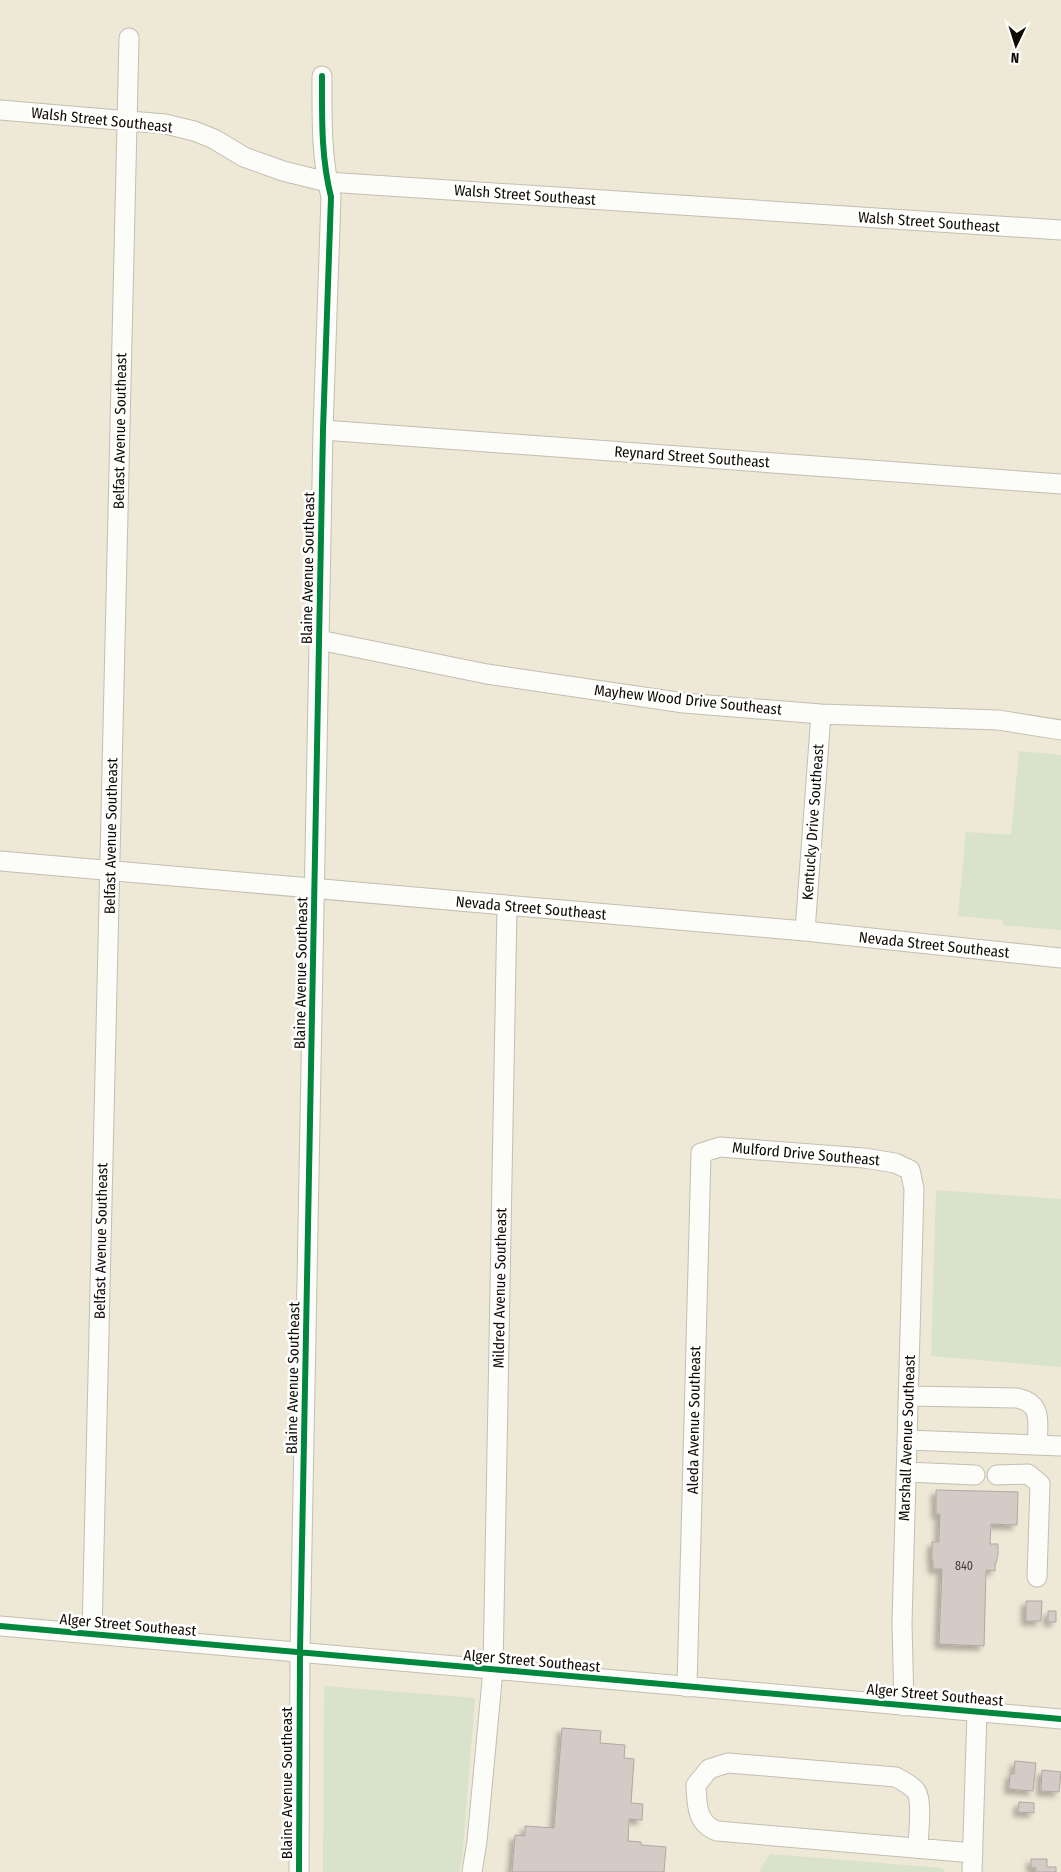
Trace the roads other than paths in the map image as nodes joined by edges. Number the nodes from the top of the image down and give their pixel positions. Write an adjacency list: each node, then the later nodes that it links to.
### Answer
1 (129, 38): 4 (street, Belfast Avenue Southeast)
2 (322, 76): 5 (street, Blaine Avenue Southeast)
3 (0, 110): 4 (street, Walsh Street Southeast)
4 (126, 120): 5 (street, Walsh Street Southeast); 13 (street, Belfast Avenue Southeast)
5 (327, 182): 6 (street, Walsh Street Southeast); 7 (street, Blaine Avenue Southeast)
6 (1061, 230)
7 (323, 430): 8 (street, Reynard Street Southeast); 9 (street, Blaine Avenue Southeast)
8 (1061, 484)
9 (319, 640): 10 (street, Mayhew Wood Drive Southeast); 14 (street, Blaine Avenue Southeast)
10 (821, 714): 11 (street, Mayhew Wood Drive Southeast); 16 (street, Kentucky Drive Southeast)
11 (1061, 730)
12 (0, 861): 13 (street, Nevada Street Southeast)
13 (110, 870): 14 (street, Nevada Street Southeast); 29 (street, Belfast Avenue Southeast)
14 (315, 888): 15 (street, Nevada Street Southeast); 30 (street, Blaine Avenue Southeast)
15 (507, 906): 16 (street, Nevada Street Southeast); 31 (street, Mildred Avenue Southeast)
16 (805, 931): 17 (street, Nevada Street Southeast)
17 (1061, 958)
18 (701, 1153): 19 (street, Mulford Drive Southeast); 32 (street, Aleda Avenue Southeast)
19 (910, 1170): 20 (street, Marshall Avenue Southeast)
20 (908, 1396): 21 (street, Marshall Avenue Southeast); 22 (street)
21 (907, 1440): 22 (street); 24 (street, Marshall Avenue Southeast)
22 (1037, 1445): 23 (street)
23 (1061, 1446)
24 (906, 1472): 25 (street); 33 (street, Marshall Avenue Southeast)
25 (975, 1475)
26 (997, 1475): 27 (street)
27 (1037, 1577)
28 (0, 1626): 29 (street, Alger Street Southeast)
29 (92, 1634): 30 (street, Alger Street Southeast)
30 (300, 1652): 31 (street, Alger Street Southeast); 38 (street, Blaine Avenue Southeast)
31 (493, 1670): 32 (street, Alger Street Southeast); 39 (street, Mildred Avenue Southeast)
32 (687, 1687): 33 (street, Alger Street Southeast)
33 (904, 1706): 34 (street, Alger Street Southeast)
34 (977, 1712): 35 (street, Alger Street Southeast); 37 (street)
35 (1061, 1719)
36 (918, 1848): 36 (street); 37 (street)
37 (973, 1852): 40 (street)
38 (299, 1872)
39 (472, 1872)
40 (972, 1872)

